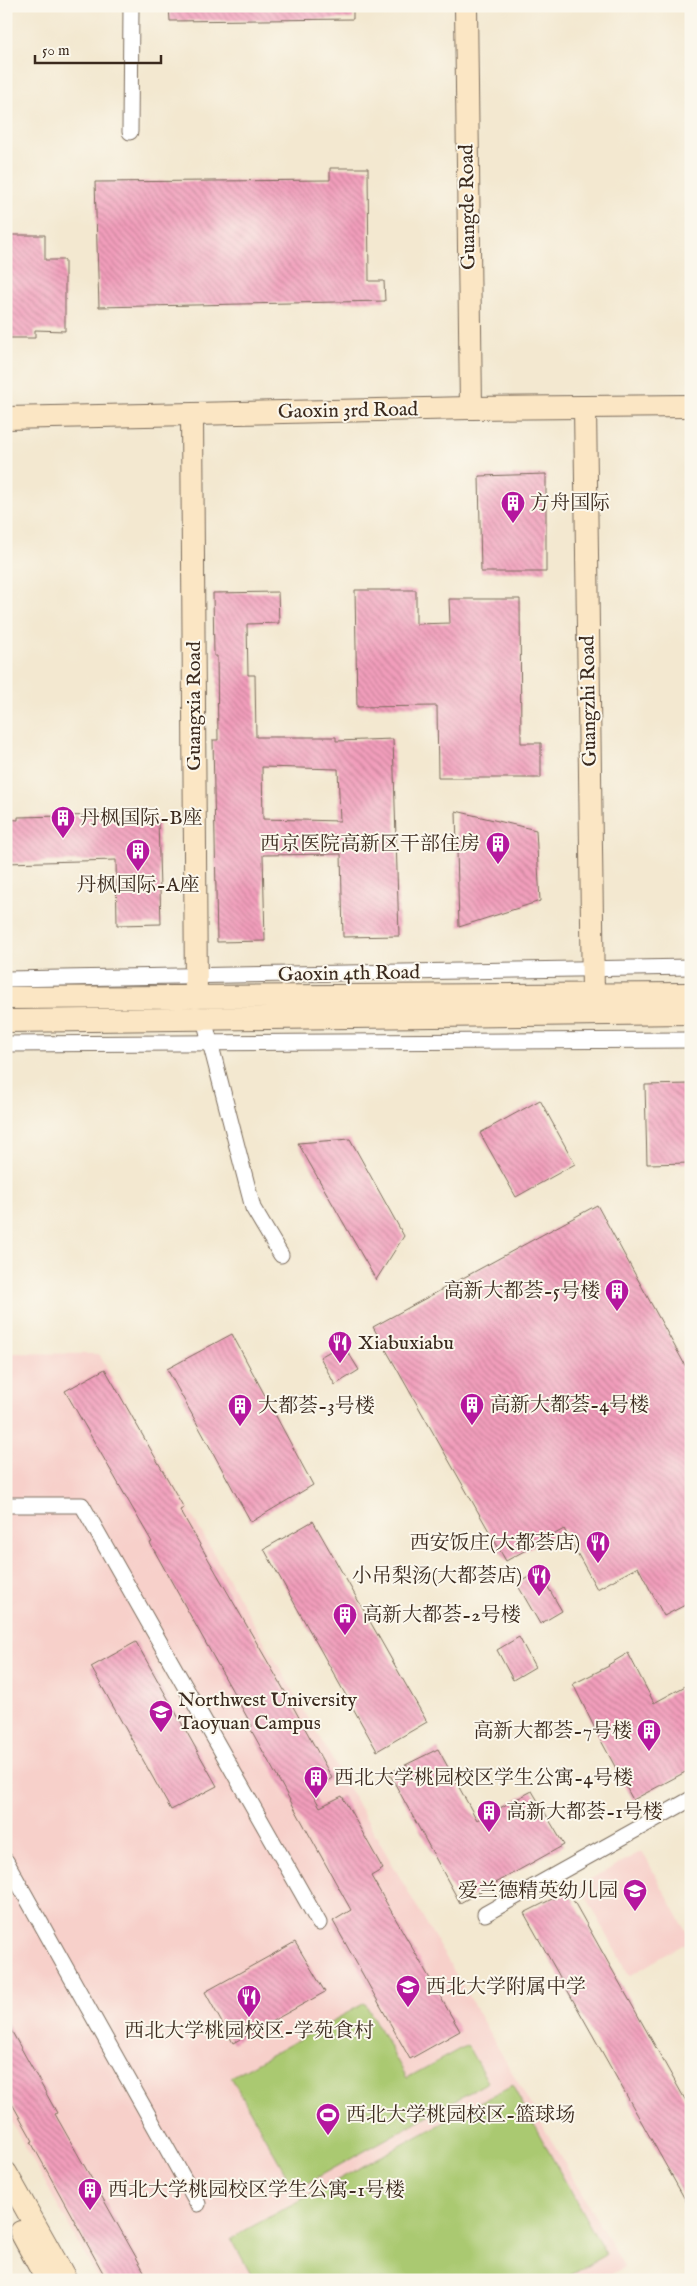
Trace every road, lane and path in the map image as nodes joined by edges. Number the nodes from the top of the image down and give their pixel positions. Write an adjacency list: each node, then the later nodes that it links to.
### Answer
1 (131, 6): 3 (street)
2 (466, 6): 6 (street, Guangde Road)
3 (130, 132)
4 (691, 406): 5 (street, Gaoxin 3rd Road)
5 (585, 407): 6 (street, Gaoxin 3rd Road); 10 (street, Guangzhi Road)
6 (471, 408): 7 (street, Gaoxin 3rd Road)
7 (192, 415): 8 (street, Gaoxin 3rd Road); 12 (street, Guangxia Road)
8 (6, 418)
9 (691, 967): 10 (street, Gaoxin 4th Road)
10 (592, 969): 12 (street, Gaoxin 4th Road); 14 (street, Guangzhi Road)
11 (6, 979): 12 (street, Gaoxin 4th Road)
12 (196, 987): 14 (street, Gaoxin 4th Road); 15 (street, Gaoxin 4th Road)
13 (691, 994): 14 (street, Gaoxin 4th Road)
14 (593, 995)
15 (6, 998)
16 (691, 1013): 17 (street)
17 (204, 1019): 18 (street); 20 (street)
18 (6, 1021)
19 (691, 1040): 20 (street)
20 (210, 1042): 21 (street); 22 (street)
21 (6, 1044)
22 (281, 1255)
23 (6, 1505): 27 (street)
24 (691, 1799): 26 (street)
25 (6, 1861): 30 (street)
26 (485, 1914)
27 (319, 1923)
28 (6, 2173): 32 (street)
29 (6, 2204): 31 (street)
30 (198, 2204)
31 (47, 2280)
32 (66, 2280)

